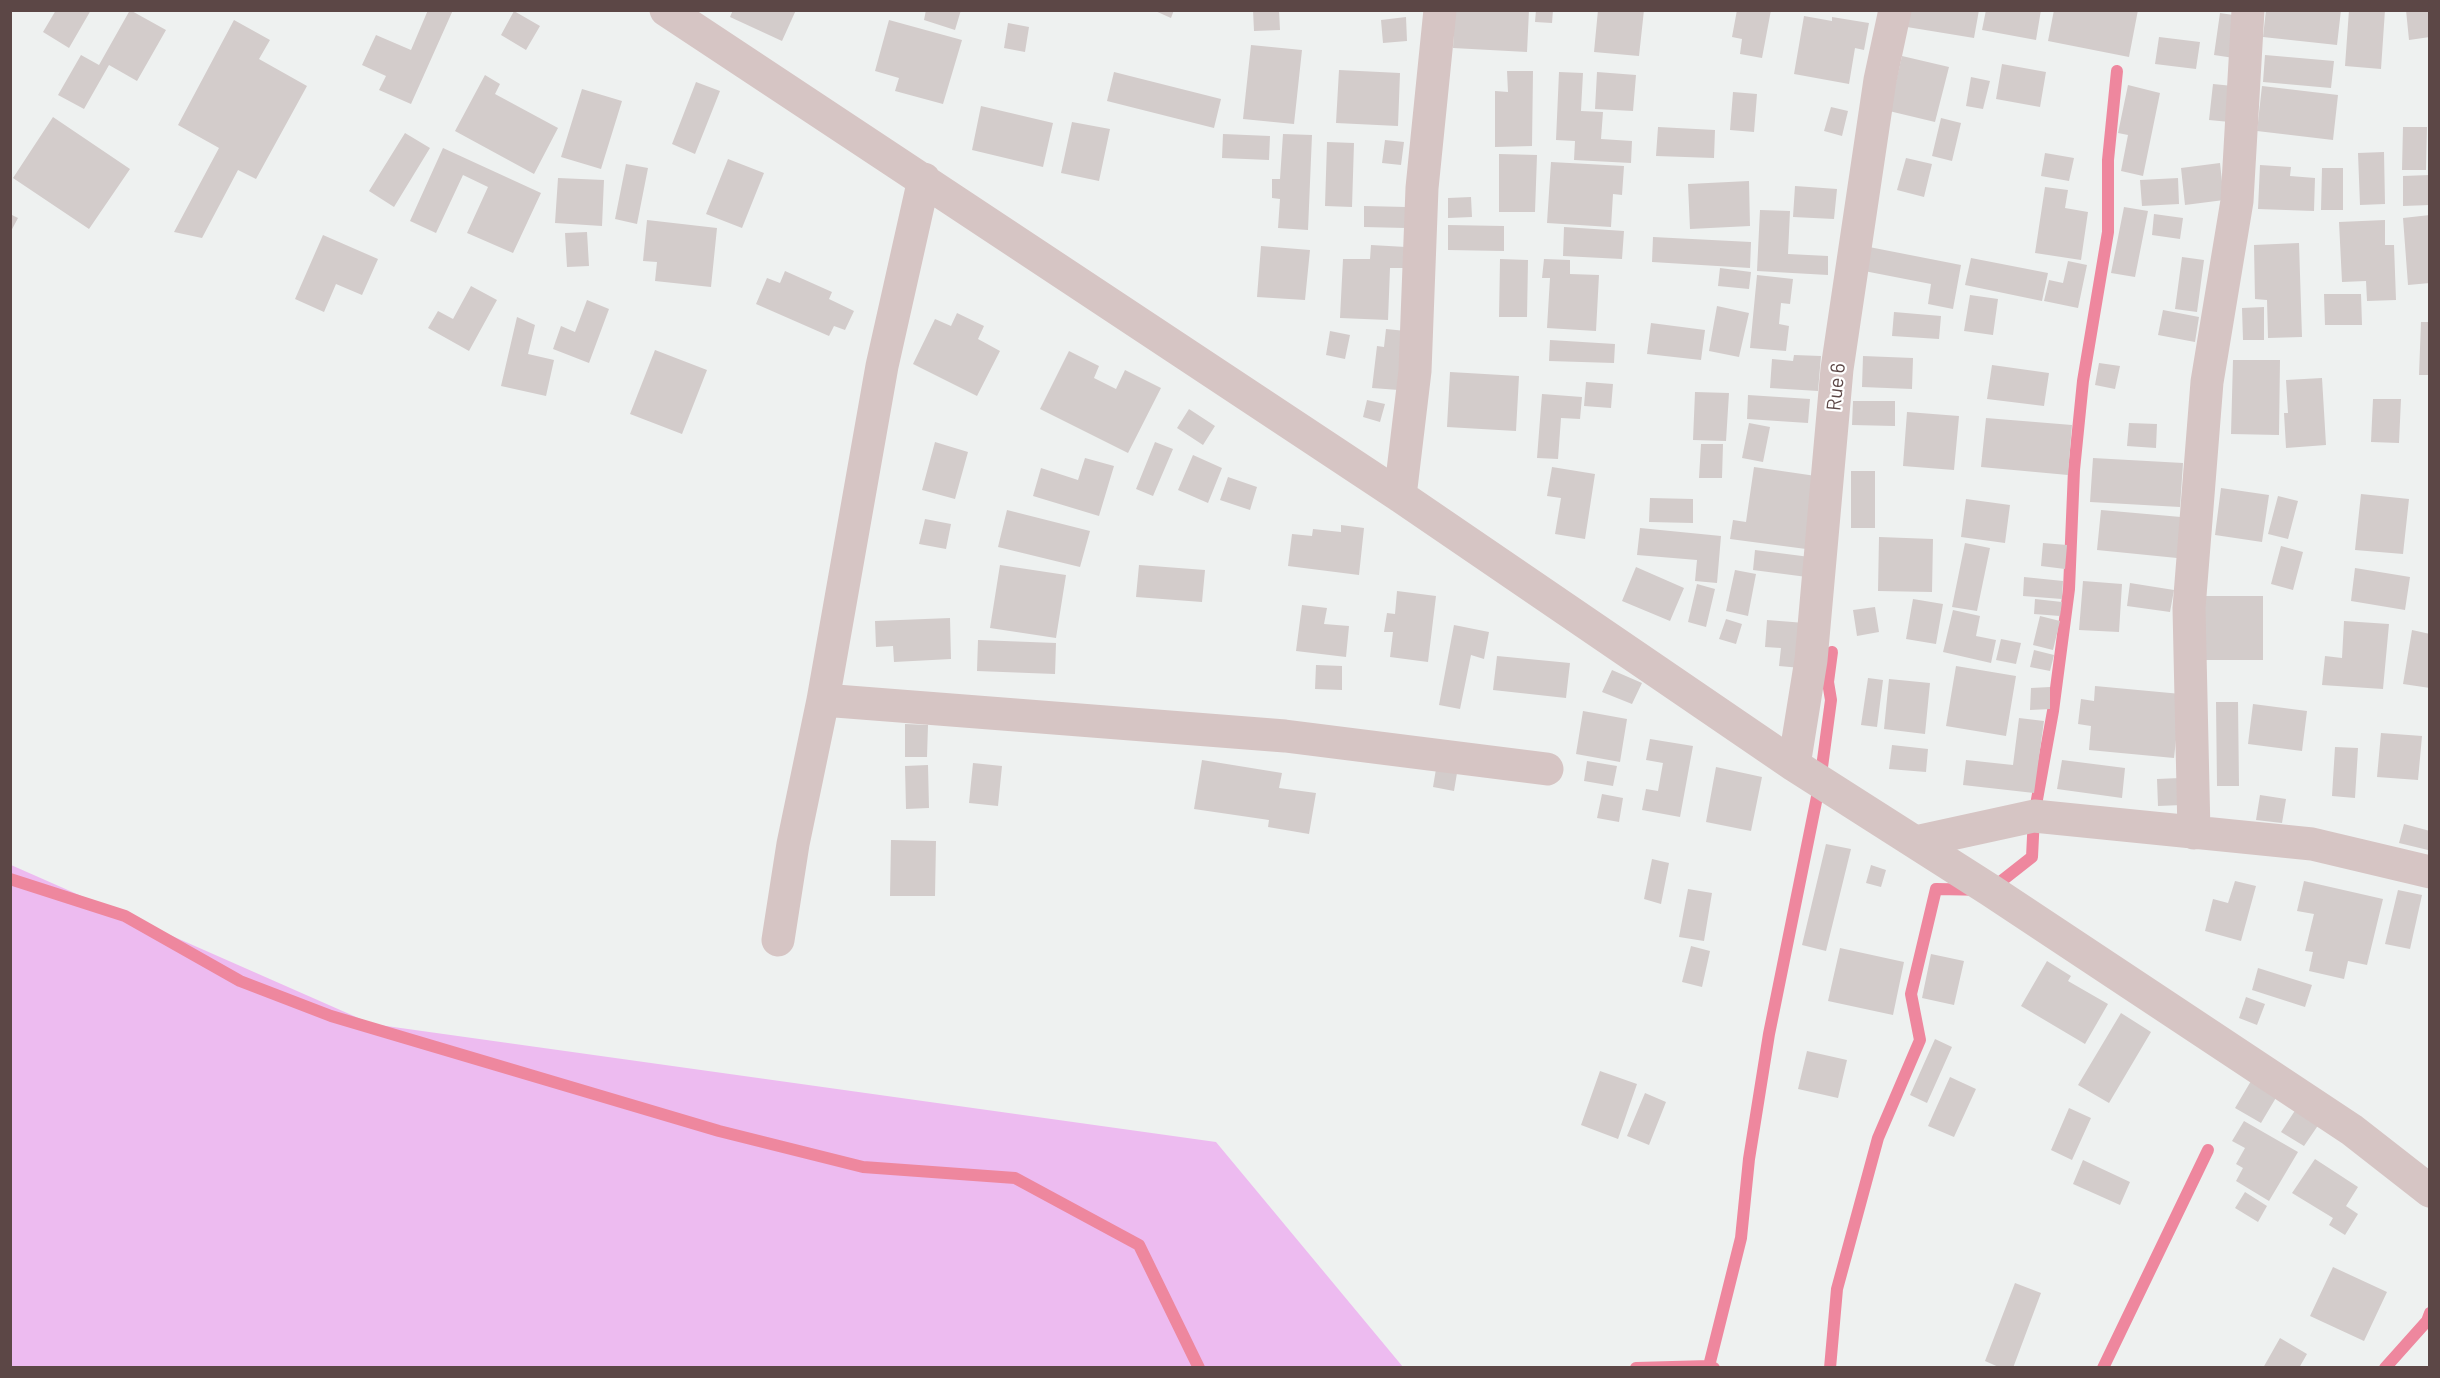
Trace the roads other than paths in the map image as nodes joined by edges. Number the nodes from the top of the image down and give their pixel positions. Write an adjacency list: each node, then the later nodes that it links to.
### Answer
1 (666, 10): 5 (street)
2 (1440, 10): 7 (street)
3 (1895, 10): 9 (street, Rue 6)
4 (2248, 10): 11 (street)
5 (714, 25): 6 (street)
6 (924, 179): 7 (street); 8 (street)
7 (1400, 496): 9 (street)
8 (823, 700): 10 (street); 14 (street)
9 (1794, 765): 12 (street)
10 (1547, 769)
11 (2194, 833): 12 (street); 13 (street)
12 (1915, 843): 15 (street)
13 (2430, 872)
14 (778, 940)
15 (2430, 1191)

